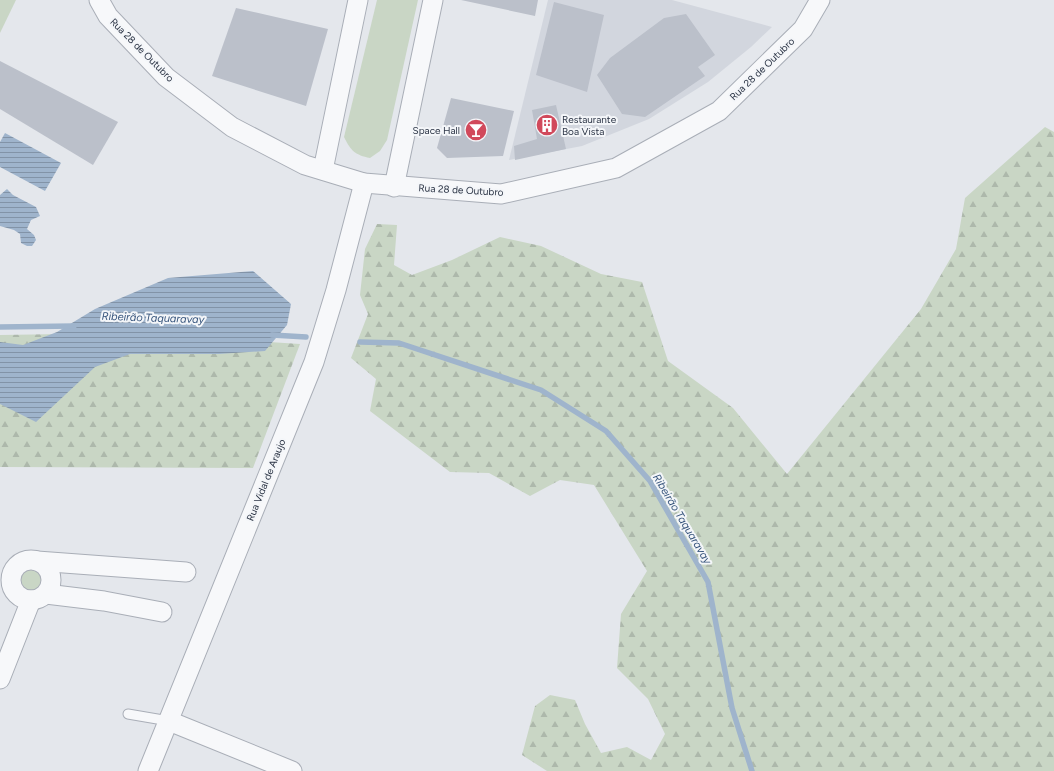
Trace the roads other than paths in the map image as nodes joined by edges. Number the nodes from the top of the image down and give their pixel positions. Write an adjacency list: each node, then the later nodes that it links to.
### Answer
1 (99, 0): 5 (street, Rua 28 de Outubro)
2 (358, 0): 5 (street)
3 (433, 0): 7 (street)
4 (820, 0): 7 (street, Rua 28 de Outubro)
5 (323, 170): 6 (street, Rua 28 de Outubro)
6 (364, 183): 7 (street, Rua 28 de Outubro); 15 (street, Rua Vidal de Araujo)
7 (394, 187)
8 (37, 561): 9 (street); 10 (street); 11 (street)
9 (186, 572)
10 (6, 574): 11 (street)
11 (38, 597): 12 (street); 13 (street)
12 (162, 612)
13 (0, 679)
14 (128, 714): 15 (lane)
15 (169, 721): 16 (street, Rua Vidal de Araujo); 17 (street)
16 (148, 771)
17 (292, 771)

